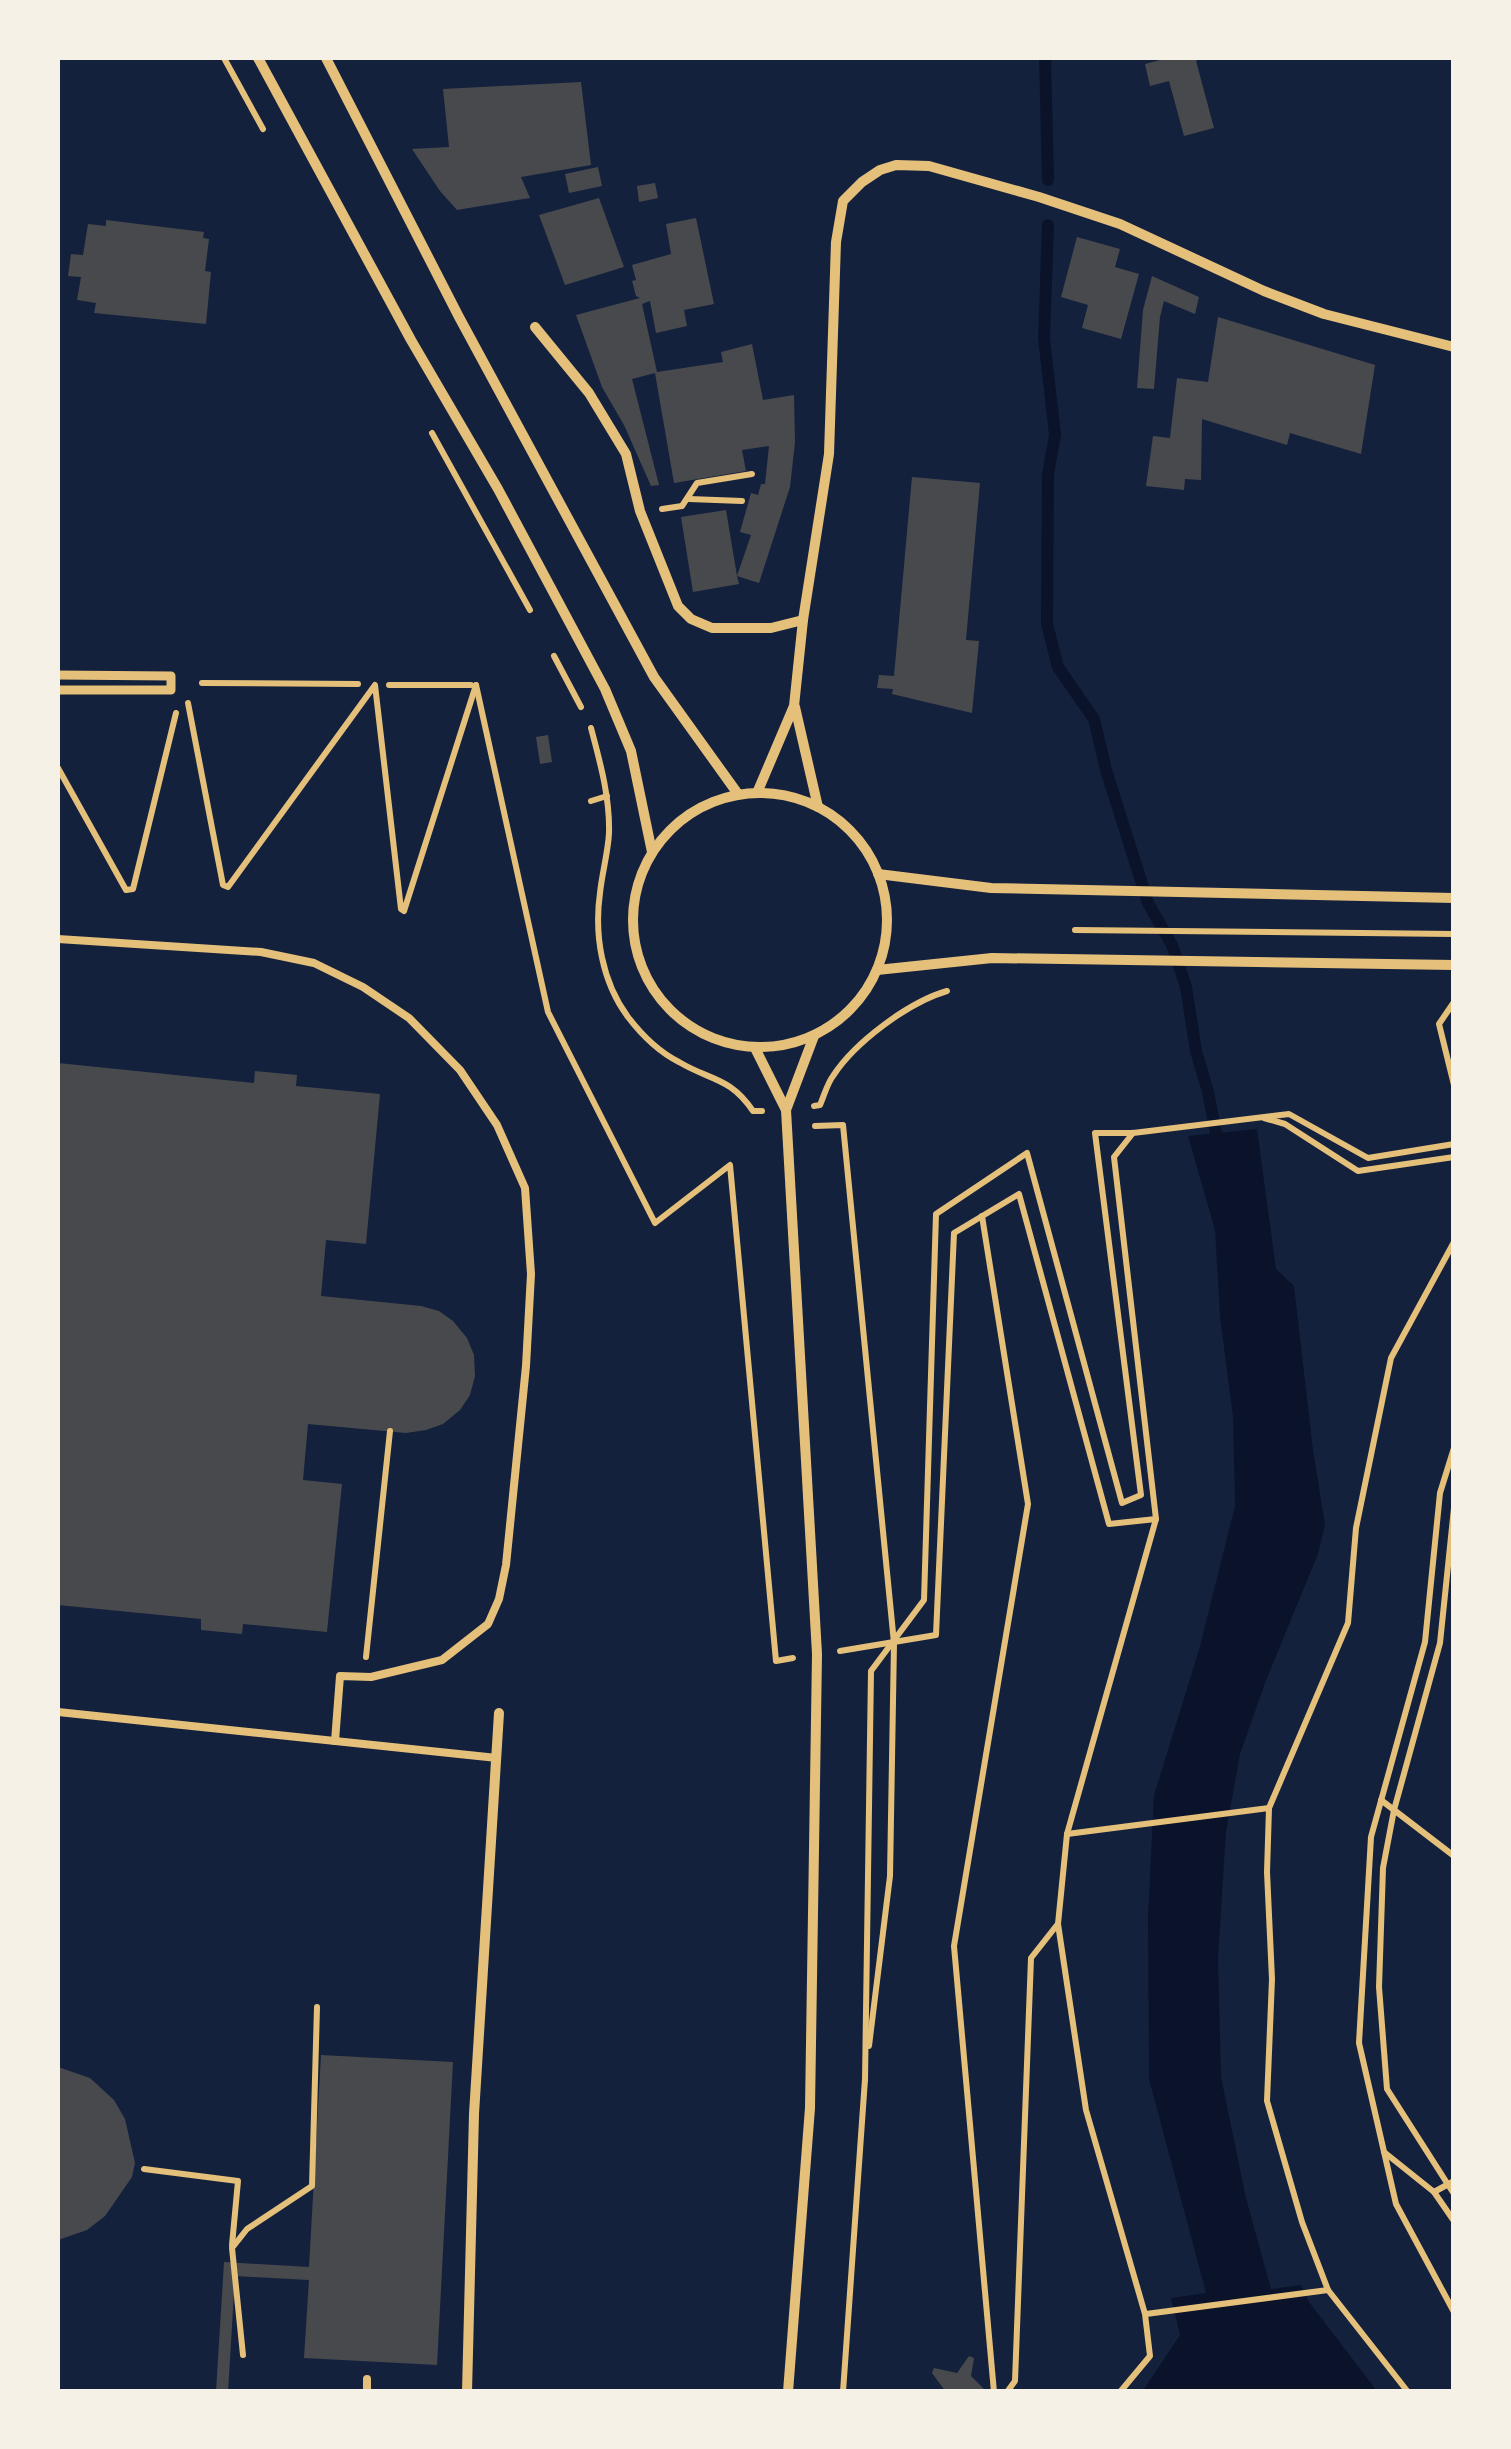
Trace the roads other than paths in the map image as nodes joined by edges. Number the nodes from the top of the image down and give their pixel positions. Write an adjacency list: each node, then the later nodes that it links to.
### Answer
1 (258, 58): 12 (street)
2 (326, 58): 10 (street)
3 (534, 327): 5 (street)
4 (1454, 348): 5 (street)
5 (803, 620): 8 (street)
6 (58, 676): 7 (street)
7 (58, 690)
8 (794, 706): 9 (street); 11 (street)
9 (756, 793): 10 (street); 11 (street)
10 (738, 794): 12 (street)
11 (818, 806): 13 (street)
12 (652, 852): 19 (street)
13 (878, 874): 14 (street); 17 (street)
14 (1454, 898)
15 (58, 939): 23 (lane)
16 (1454, 965): 17 (street)
17 (877, 970): 18 (street)
18 (814, 1036): 19 (street); 20 (street)
19 (755, 1048): 20 (street)
20 (786, 1110): 28 (street)
21 (58, 1712): 23 (lane)
22 (500, 1713): 24 (street)
23 (335, 1741): 24 (lane)
24 (497, 1758): 27 (street)
25 (367, 2379): 26 (lane)
26 (366, 2392)
27 (466, 2392)
28 (788, 2392)

